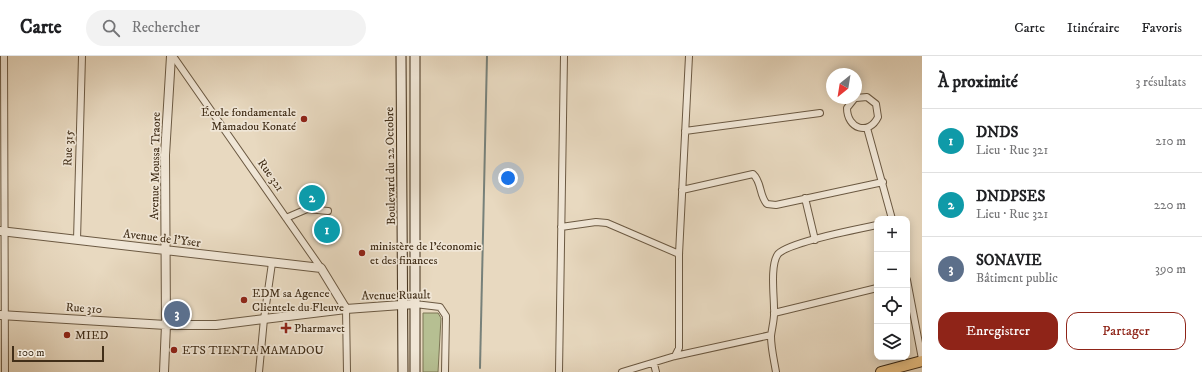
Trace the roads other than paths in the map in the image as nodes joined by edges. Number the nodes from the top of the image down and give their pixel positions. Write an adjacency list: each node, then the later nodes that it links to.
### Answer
1 (4, 56): 21 (street)
2 (82, 56): 22 (street, Rue 315)
3 (172, 56): 18 (street, Rue 321); 24 (street, Avenue Moussa Traore)
4 (401, 56): 31 (main road, Boulevard du 22 Octobre)
5 (415, 56): 30 (main road, Boulevard du 22 Octobre)
6 (564, 56): 20 (street)
7 (689, 56): 12 (street)
8 (862, 97): 11 (street)
9 (850, 104): 11 (street)
10 (820, 113): 12 (street)
11 (867, 128): 13 (street)
12 (685, 131): 14 (street)
13 (882, 182): 15 (street); 17 (street)
14 (682, 190): 15 (street); 25 (street)
15 (804, 198): 23 (street)
16 (328, 211): 18 (street)
17 (891, 216)
18 (286, 218): 27 (street, Rue 321)
19 (874, 226): 23 (street)
20 (561, 227): 25 (street); 48 (street)
21 (2, 231): 22 (street, Avenue de l'Yser); 34 (street)
22 (77, 240): 24 (street, Avenue de l'Yser)
23 (814, 240): 33 (street)
24 (165, 251): 26 (street, Avenue de l'Yser); 36 (street, Avenue Moussa Traore)
25 (679, 254): 38 (street)
26 (272, 263): 27 (street, Avenue de l'Yser); 35 (street)
27 (321, 268): 32 (street, Rue 321)
28 (908, 288): 39 (street)
29 (874, 289): 33 (street)
30 (415, 304): 31 (street, Avenue Ruault); 46 (main road, Boulevard du 22 Octobre); 47 (street, Avenue Ruault)
31 (403, 305): 32 (street, Avenue Ruault); 45 (main road, Boulevard du 22 Octobre)
32 (346, 309): 35 (street, Avenue Ruault); 44 (street)
33 (774, 314): 37 (street)
34 (2, 315): 36 (street, Rue 310); 41 (street)
35 (264, 319): 36 (street, Avenue Ruault); 43 (street)
36 (166, 325): 42 (street, Avenue Moussa Traore)
37 (771, 335): 38 (street); 51 (street)
38 (675, 356): 40 (street)
39 (922, 360): 52 (highway)
40 (654, 364): 49 (street); 50 (street)
41 (5, 372)
42 (164, 372)
43 (260, 372)
44 (347, 372)
45 (403, 372)
46 (415, 372)
47 (445, 372)
48 (559, 372)
49 (622, 372)
50 (656, 372)
51 (776, 372)
52 (881, 372)

